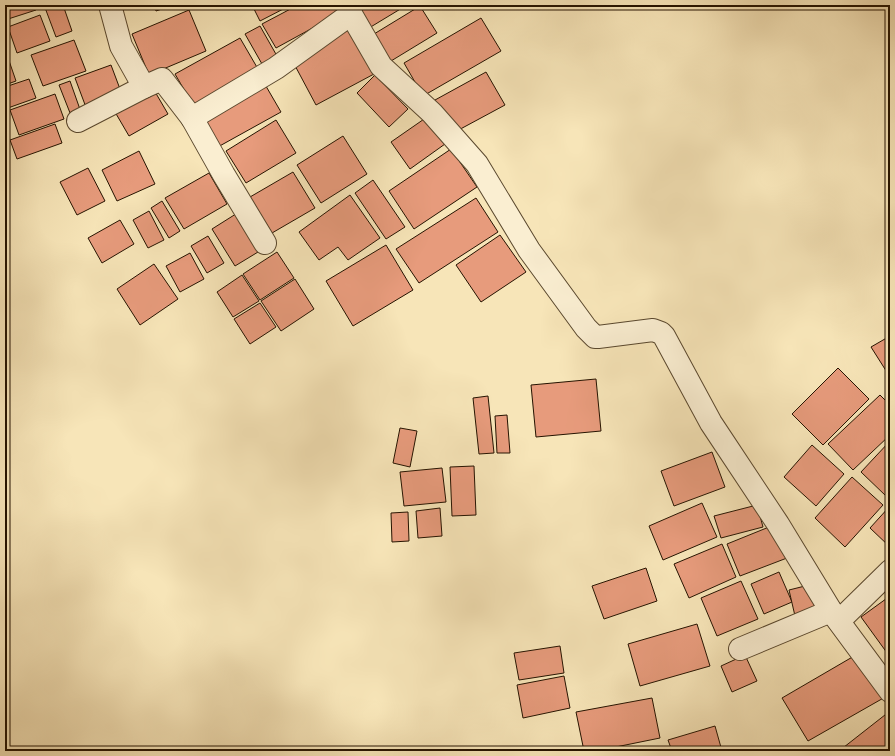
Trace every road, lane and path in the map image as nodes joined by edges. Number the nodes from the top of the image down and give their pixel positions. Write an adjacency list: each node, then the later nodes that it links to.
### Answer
1 (110, 5): 3 (street)
2 (350, 9): 4 (street); 8 (street)
3 (144, 87): 4 (street); 5 (street)
4 (192, 118): 6 (street)
5 (78, 121)
6 (265, 243)
7 (890, 571): 8 (street)
8 (835, 616): 9 (street); 10 (street)
9 (740, 649)
10 (890, 691)

